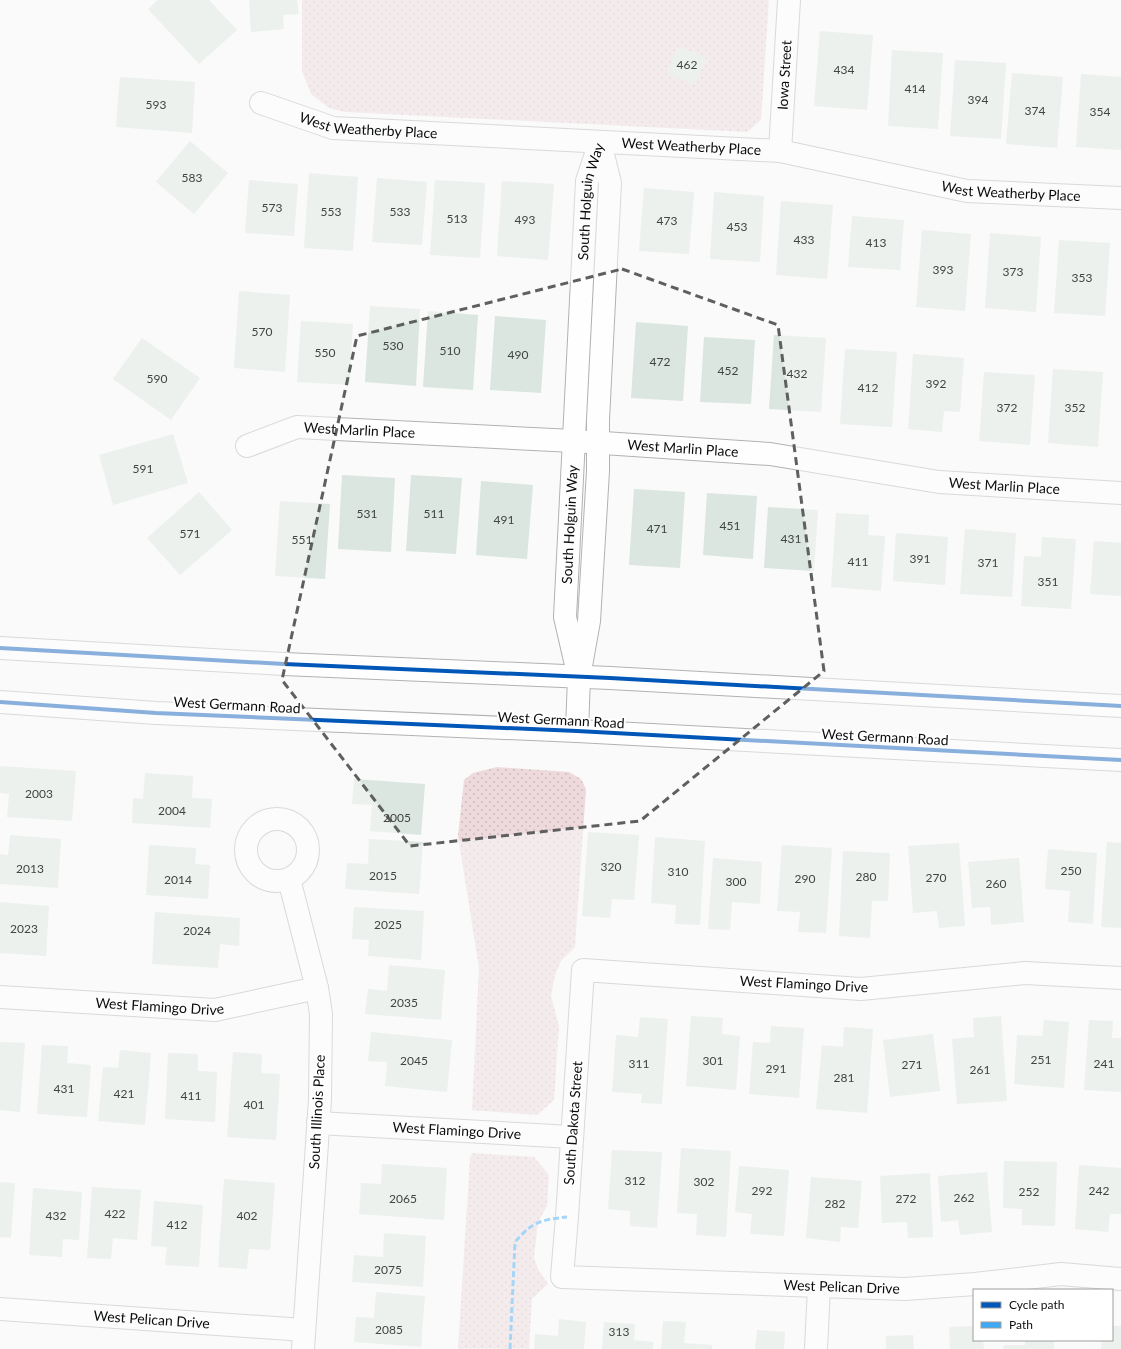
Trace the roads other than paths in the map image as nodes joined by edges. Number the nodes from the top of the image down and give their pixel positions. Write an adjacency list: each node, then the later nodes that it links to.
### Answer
1 (789, 0): 4 (street, Iowa Street)
2 (261, 103): 3 (street, West Weatherby Place)
3 (600, 142): 4 (street, West Weatherby Place); 6 (street, South Holguin Way); 7 (street, South Holguin Way)
4 (780, 151): 5 (street, West Weatherby Place)
5 (1121, 198)
6 (573, 441): 7 (street, West Marlin Place); 8 (street, West Marlin Place); 11 (street, South Holguin Way)
7 (597, 443): 9 (street, West Marlin Place); 11 (street, South Holguin Way)
8 (247, 446)
9 (1121, 493)
10 (0, 648): 11 (street)
11 (579, 677): 13 (street); 14 (street, South Holguin Way)
12 (0, 702): 14 (street, West Germann Road)
13 (1121, 706)
14 (576, 731): 15 (street, West Germann Road)
15 (1121, 760)
16 (289, 879): 19 (street, South Illinois Place)
17 (583, 970): 18 (street, West Flamingo Drive); 22 (street, South Dakota Street)
18 (1121, 978)
19 (317, 988): 20 (street, West Flamingo Drive); 21 (street, South Illinois Place)
20 (0, 997)
21 (318, 1123): 22 (street, West Flamingo Drive); 27 (street, South Illinois Place)
22 (572, 1137): 23 (street, South Dakota Street)
23 (562, 1276): 25 (street, West Pelican Drive)
24 (1121, 1278): 25 (street, West Pelican Drive)
25 (820, 1287): 28 (street)
26 (0, 1309): 27 (street, West Pelican Drive)
27 (304, 1339)
28 (816, 1349)

